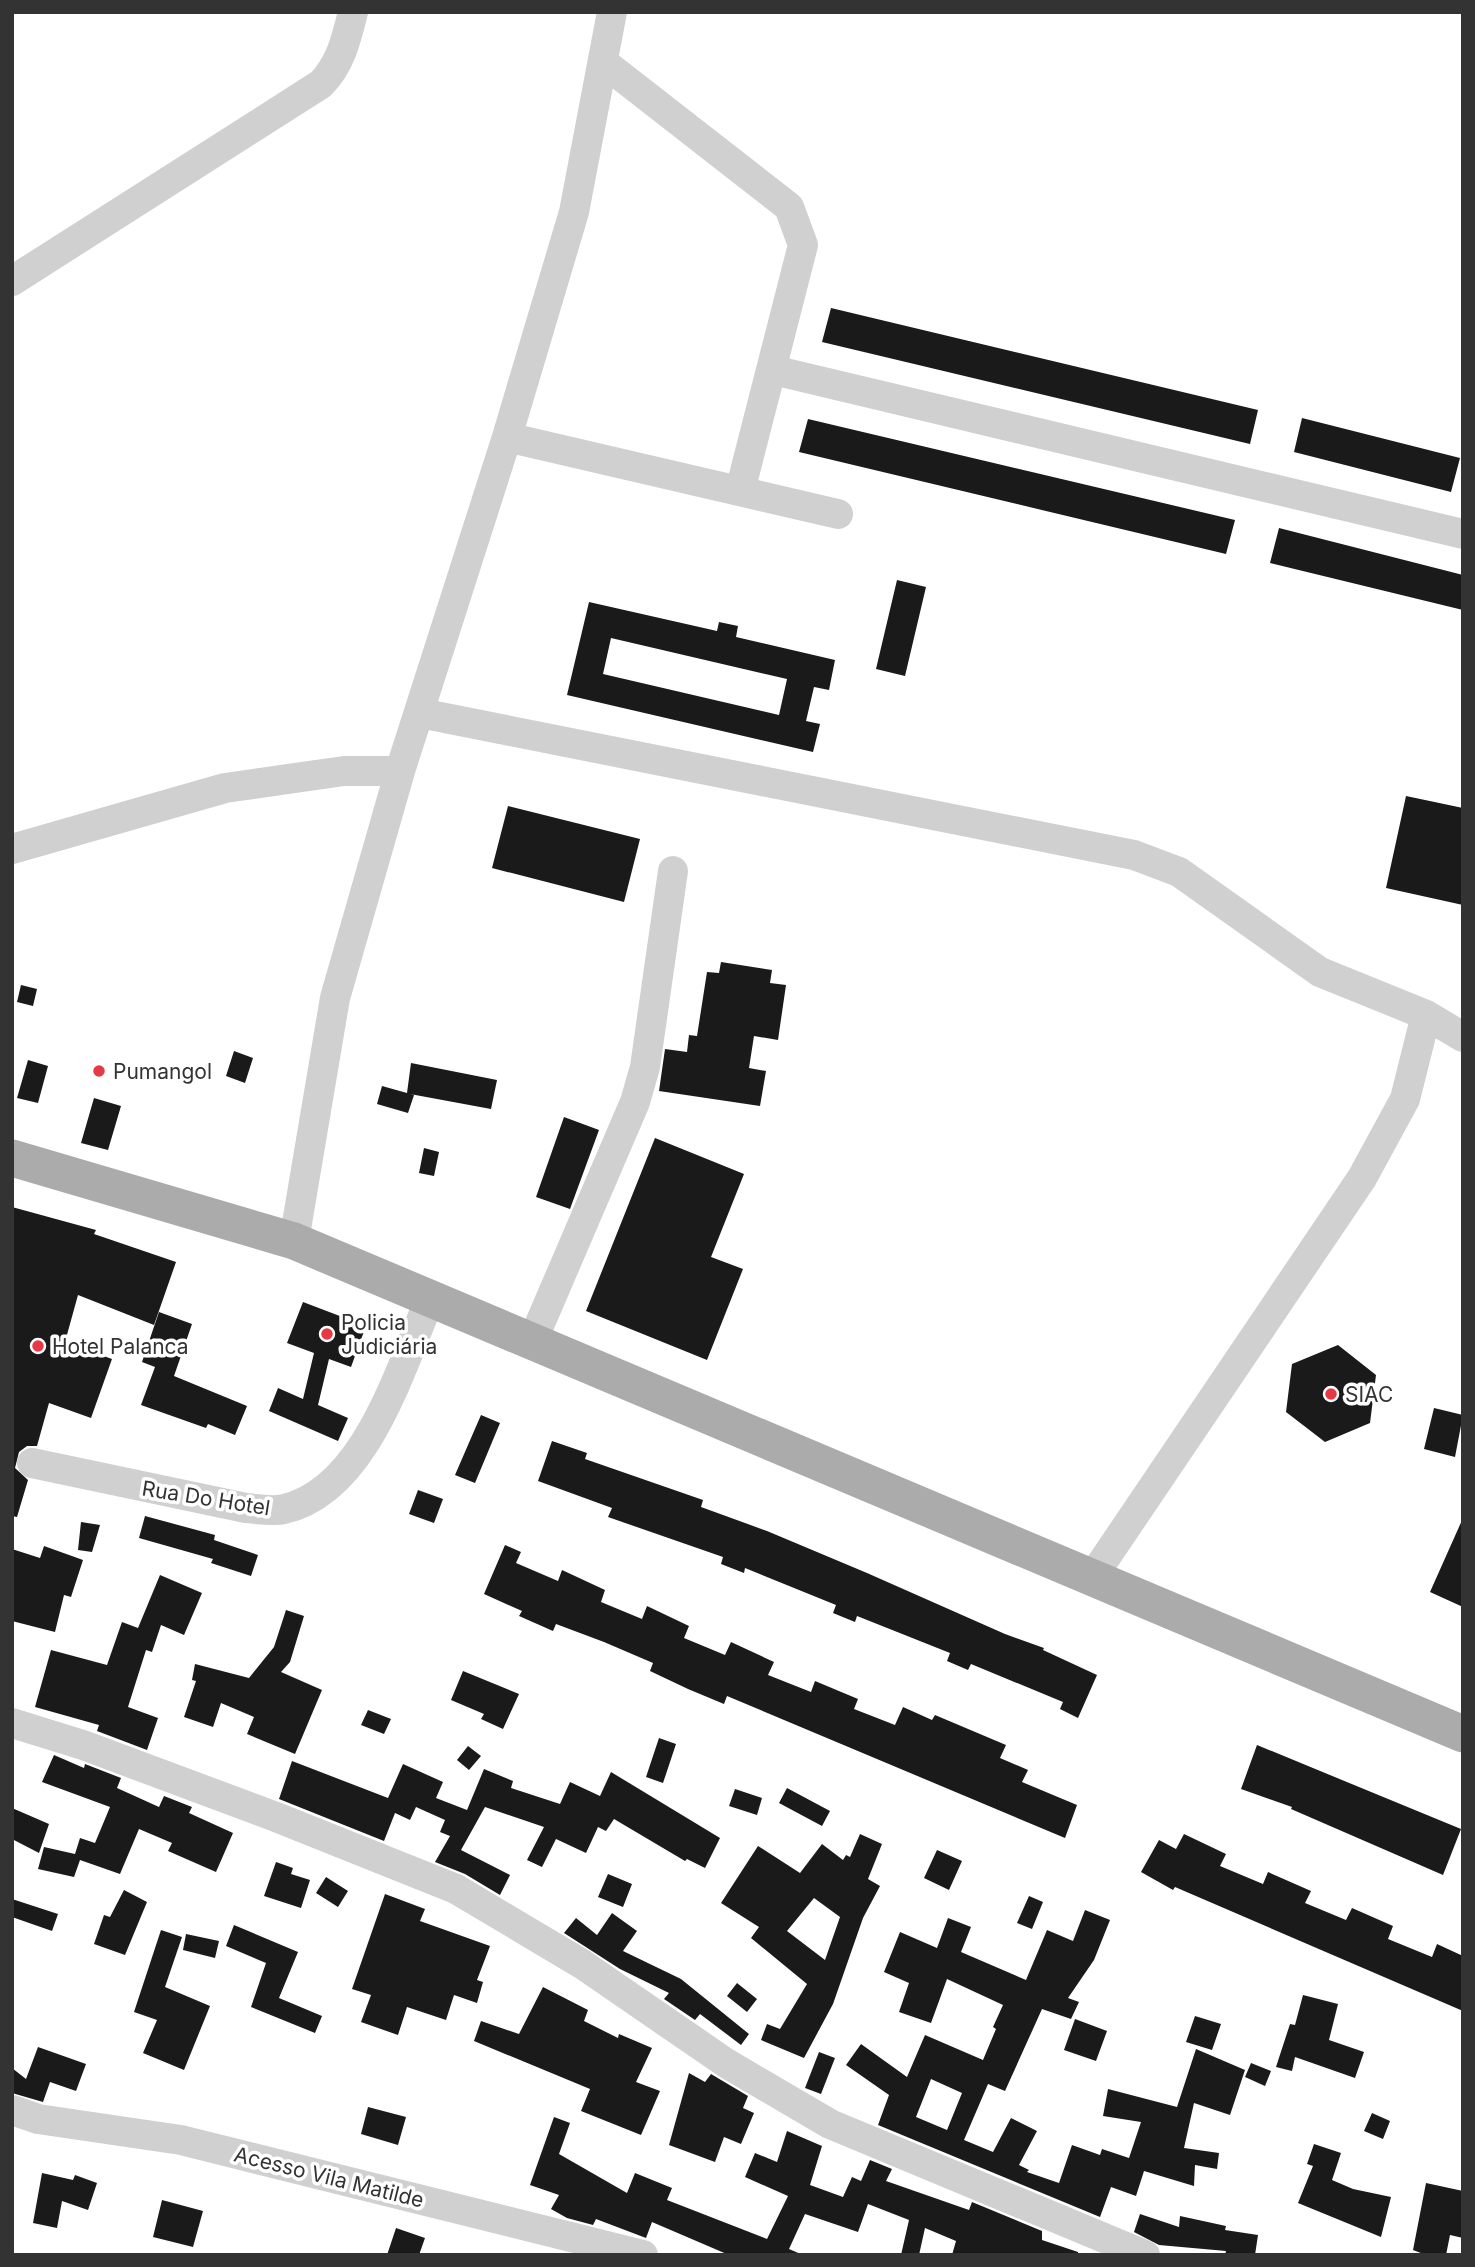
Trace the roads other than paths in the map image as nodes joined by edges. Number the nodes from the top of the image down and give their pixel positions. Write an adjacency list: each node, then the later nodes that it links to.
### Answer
1 (353, 12): 4 (street)
2 (612, 12): 3 (street)
3 (603, 62): 5 (street); 6 (street)
4 (12, 281)
5 (773, 370): 7 (street); 9 (street)
6 (507, 437): 7 (street); 10 (street)
7 (740, 491): 8 (street)
8 (838, 514)
9 (1463, 534)
10 (420, 713): 11 (street); 14 (street)
11 (400, 771): 12 (street); 17 (street)
12 (12, 849)
13 (673, 871): 19 (street)
14 (1426, 1015): 15 (street); 21 (street)
15 (1463, 1037)
16 (12, 1158): 17 (main road)
17 (294, 1241): 18 (main road)
18 (430, 1299): 19 (main road); 20 (street, Rua Do Hotel)
19 (532, 1342): 21 (main road)
20 (32, 1463)
21 (1091, 1579): 23 (main road)
22 (12, 1723): 26 (street)
23 (1463, 1734)
24 (12, 2110): 25 (street, Acesso Vila Matilde)
25 (643, 2255)
26 (1145, 2255)

